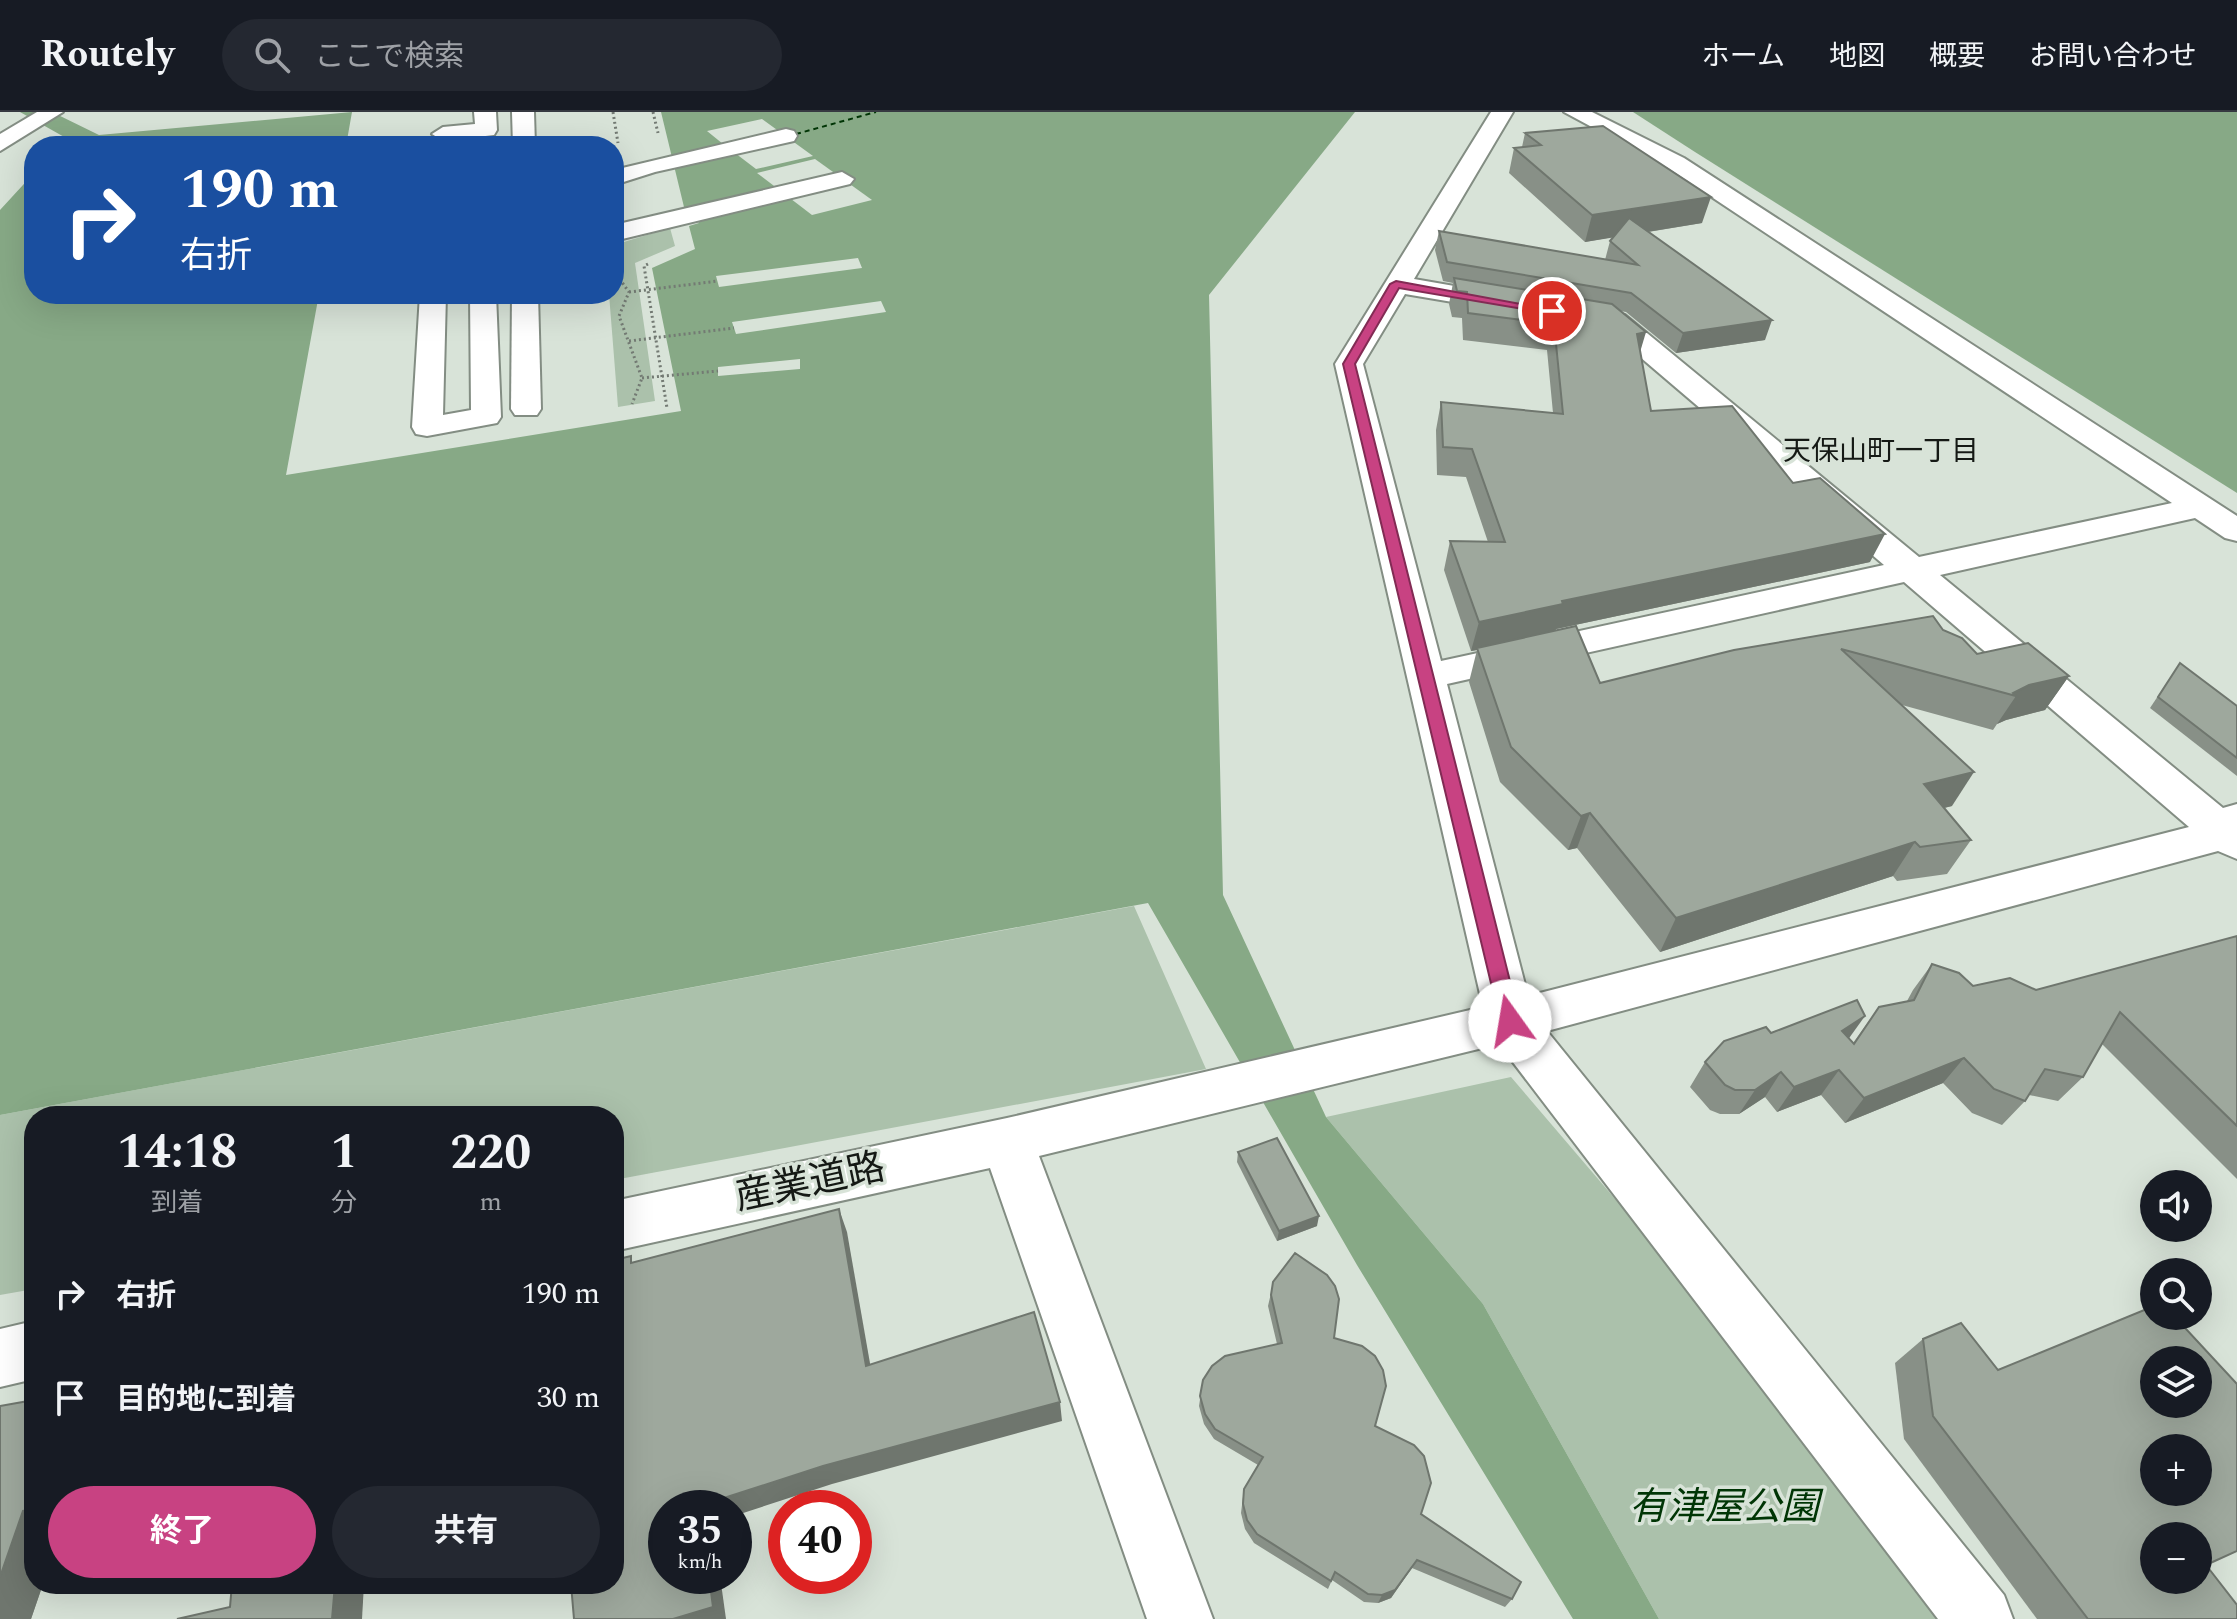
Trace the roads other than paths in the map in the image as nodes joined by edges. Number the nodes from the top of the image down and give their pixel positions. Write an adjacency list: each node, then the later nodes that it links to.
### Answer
1 (52, 112): 9 (street)
2 (485, 112): 6 (street)
3 (523, 112): 7 (street)
4 (1502, 112): 13 (street)
5 (1575, 112): 20 (street)
6 (443, 131)
7 (524, 136)
8 (786, 136): 10 (street)
9 (0, 144)
10 (624, 175)
11 (842, 179): 12 (street)
12 (624, 231)
13 (1396, 284): 17 (street); 23 (street)
14 (433, 304): 15 (street)
15 (483, 304)
16 (525, 304): 19 (street)
17 (1537, 308)
18 (1568, 313): 22 (street)
19 (526, 409)
20 (2199, 507): 21 (street); 22 (street)
21 (2237, 531)
22 (1906, 569): 23 (street); 24 (street)
23 (1427, 676): 25 (street)
24 (2233, 831): 25 (street, 産業道路)
25 (1510, 1021): 26 (street, 産業道路); 31 (street)
26 (1007, 1141): 27 (street, 産業道路); 30 (street)
27 (624, 1224)
28 (24, 1352): 29 (street)
29 (0, 1358)
30 (1180, 1619)
31 (1980, 1619)

